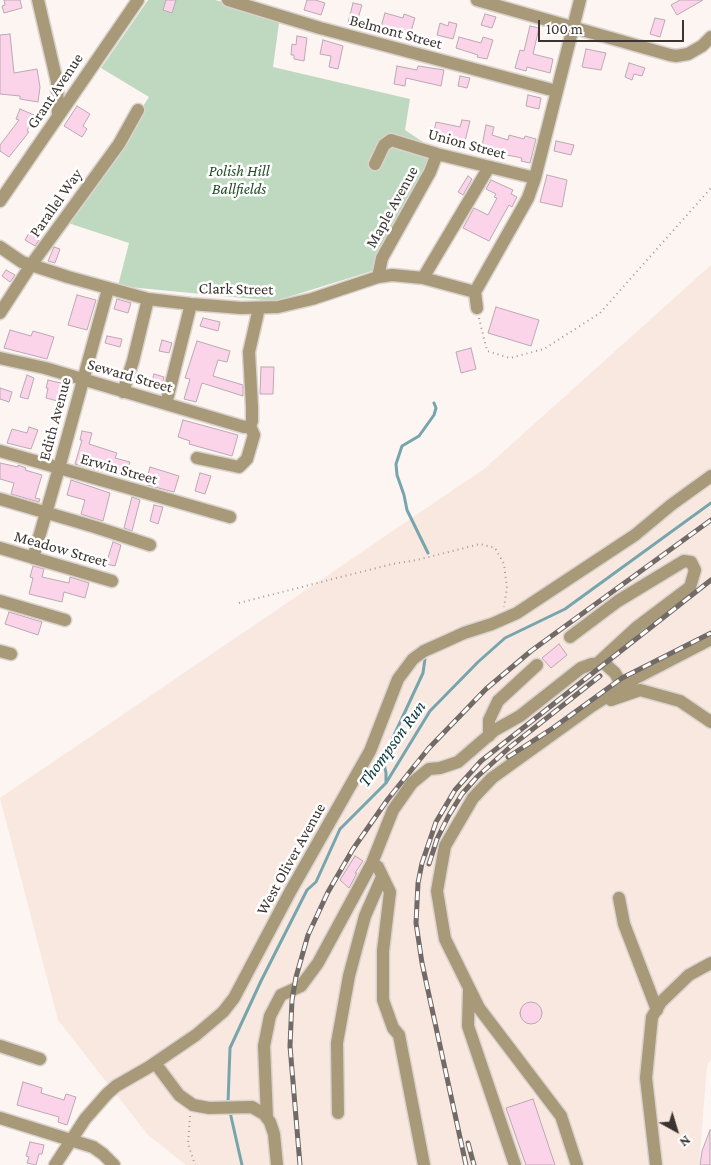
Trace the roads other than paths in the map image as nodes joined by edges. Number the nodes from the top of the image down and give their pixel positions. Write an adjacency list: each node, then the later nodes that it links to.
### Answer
1 (38, 0): 10 (street)
2 (138, 0): 10 (street, Grant Avenue)
3 (228, 0): 8 (street, Belmont Street)
4 (477, 0): 6 (street)
5 (580, 0): 6 (street)
6 (572, 26): 7 (street); 8 (street)
7 (711, 37)
8 (556, 91): 14 (street)
9 (138, 110): 17 (street, Parallel Way)
10 (58, 115): 15 (street, Grant Avenue)
11 (437, 154): 12 (street, Union Street); 13 (street, Union Street); 18 (street, Maple Avenue)
12 (376, 164)
13 (489, 167): 14 (street, Union Street); 19 (street)
14 (535, 178): 21 (street)
15 (0, 201)
16 (0, 247): 17 (street, Clark Street)
17 (31, 265): 20 (street, Clark Street); 26 (street, Parallel Way)
18 (378, 277): 19 (street, Clark Street); 24 (street, Clark Street)
19 (423, 278): 21 (street, Clark Street)
20 (108, 289): 22 (street, Clark Street); 28 (street, Edith Avenue)
21 (475, 292): 25 (street)
22 (148, 299): 23 (street, Clark Street); 29 (street)
23 (191, 304): 24 (street, Clark Street); 30 (street)
24 (259, 308): 31 (street)
25 (477, 308)
26 (0, 313)
27 (0, 358): 28 (street, Seward Street)
28 (83, 379): 29 (street, Seward Street); 34 (street, Edith Avenue)
29 (123, 392): 30 (street, Seward Street)
30 (166, 404): 31 (street, Seward Street)
31 (250, 426): 33 (street)
32 (0, 451): 34 (street, Erwin Street)
33 (197, 458)
34 (59, 468): 37 (street, Edith Avenue); 38 (street, Erwin Street)
35 (711, 476): 61 (street, West Oliver Avenue)
36 (0, 499): 37 (street)
37 (46, 513): 39 (street); 41 (street, Edith Avenue)
38 (230, 517)
39 (150, 545)
40 (0, 548): 41 (street, Meadow Street)
41 (32, 558): 42 (street, Meadow Street)
42 (112, 581)
43 (0, 600): 44 (street)
44 (65, 620)
45 (570, 637): 47 (street)
46 (711, 639): 49 (street)
47 (598, 663): 49 (street); 52 (street)
48 (537, 665): 52 (street)
49 (620, 688): 50 (street)
50 (592, 706): 51 (street); 57 (street)
51 (711, 722)
52 (489, 736): 53 (street)
53 (372, 863): 54 (street); 64 (street)
54 (382, 877): 62 (street); 69 (street)
55 (619, 898): 58 (street)
56 (711, 963): 58 (street)
57 (469, 988): 70 (street); 71 (street)
58 (657, 1010): 72 (street)
59 (0, 1046): 60 (street)
60 (40, 1059)
61 (155, 1063): 64 (street); 65 (street, West Oliver Avenue)
62 (338, 1113)
63 (0, 1118): 65 (street)
64 (267, 1118): 68 (street)
65 (71, 1140): 66 (street); 67 (street, West Oliver Avenue)
66 (113, 1163)
67 (55, 1165)
68 (277, 1165)
69 (424, 1165)
70 (515, 1165)
71 (577, 1165)
72 (656, 1165)

